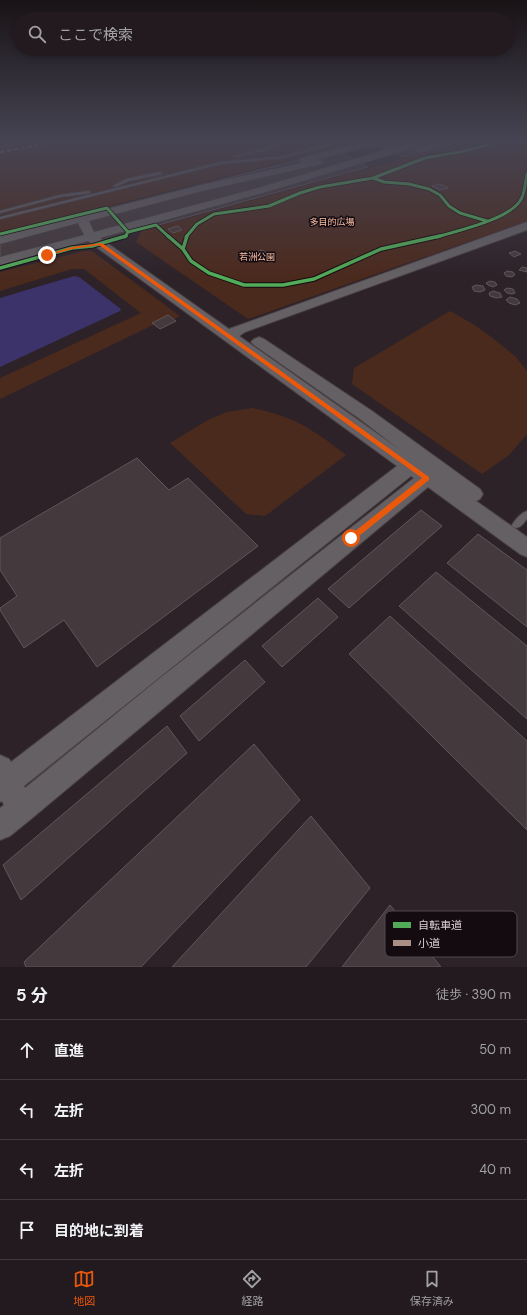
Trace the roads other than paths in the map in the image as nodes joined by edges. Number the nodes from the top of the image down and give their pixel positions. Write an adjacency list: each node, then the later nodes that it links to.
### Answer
1 (118, 185): 10 (lane)
2 (133, 185): 12 (lane)
3 (212, 185): 7 (street)
4 (214, 185): 7 (street)
5 (279, 185): 9 (street)
6 (289, 185): 9 (street)
7 (201, 188): 8 (street)
8 (149, 202): 11 (street); 13 (street)
9 (222, 202): 11 (street)
10 (0, 212)
11 (164, 217): 15 (street)
12 (0, 218)
13 (82, 219): 15 (street); 16 (street)
14 (527, 226): 18 (street)
15 (98, 235): 17 (street); 18 (street)
16 (0, 240)
17 (0, 261)
18 (234, 332): 19 (street)
19 (425, 467): 20 (street); 21 (street); 22 (street); 23 (street)
20 (523, 524)
21 (527, 548)
22 (2, 780): 23 (street)
23 (21, 809): 24 (street)
24 (0, 826)

